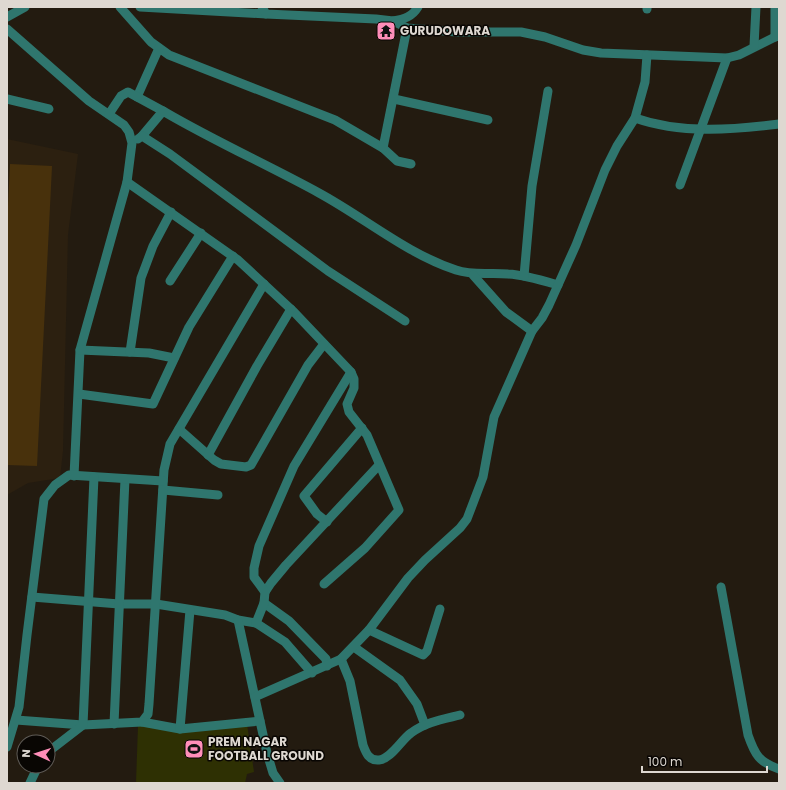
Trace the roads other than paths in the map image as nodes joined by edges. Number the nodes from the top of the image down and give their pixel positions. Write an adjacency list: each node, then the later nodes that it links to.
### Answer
1 (25, 7): 8 (street)
2 (120, 7): 14 (street)
3 (140, 7): 7 (street)
4 (418, 7): 9 (street)
5 (756, 7): 13 (street)
6 (775, 7): 12 (street)
7 (264, 10): 9 (street)
8 (7, 17)
9 (393, 21): 10 (street)
10 (407, 28): 15 (street); 20 (street)
11 (7, 29): 23 (street)
12 (777, 36): 13 (street)
13 (754, 46): 16 (street)
14 (159, 48): 18 (street); 30 (street)
15 (647, 55): 16 (street); 24 (street)
16 (727, 58): 27 (street)
17 (548, 91): 38 (street)
18 (137, 97): 22 (street); 23 (street)
19 (7, 99): 21 (street)
20 (394, 99): 25 (street); 30 (street)
21 (49, 109)
22 (163, 111): 28 (street); 37 (street)
23 (109, 114): 29 (street)
24 (635, 118): 27 (street); 41 (street)
25 (488, 120)
26 (779, 124): 27 (street)
27 (700, 129): 33 (street)
28 (142, 136): 29 (street); 43 (street)
29 (132, 143): 32 (street)
30 (383, 148): 31 (street)
31 (411, 164)
32 (127, 182): 34 (street); 46 (street)
33 (680, 185)
34 (171, 212): 35 (street); 47 (street)
35 (201, 233): 36 (street); 39 (street)
36 (233, 256): 40 (street); 48 (street)
37 (474, 275): 38 (street); 44 (street)
38 (524, 276): 41 (street)
39 (170, 281)
40 (264, 284): 42 (street); 52 (street)
41 (558, 285): 44 (street)
42 (291, 309): 45 (street); 53 (street)
43 (405, 321)
44 (532, 331): 73 (street)
45 (324, 344): 49 (street); 53 (street)
46 (80, 350): 47 (street); 50 (street)
47 (130, 352): 48 (street)
48 (174, 358): 50 (street)
49 (351, 372): 51 (street); 63 (street)
50 (79, 394): 55 (street)
51 (362, 428): 54 (street); 60 (street)
52 (179, 429): 53 (street); 58 (street)
53 (208, 455)
54 (379, 465): 60 (street); 61 (street)
55 (74, 476): 56 (street); 64 (street)
56 (94, 477): 57 (street); 65 (street)
57 (125, 479): 58 (street); 67 (street)
58 (163, 486): 59 (street); 68 (street)
59 (218, 495)
60 (327, 522): 63 (street)
61 (324, 584)
62 (721, 586): 89 (street)
63 (265, 592): 66 (street)
64 (32, 597): 65 (street); 80 (street)
65 (88, 600): 67 (street); 84 (street)
66 (264, 603): 72 (street); 76 (street)
67 (119, 604): 68 (street); 83 (street)
68 (156, 604): 70 (street); 82 (street)
69 (440, 609): 73 (street)
70 (190, 610): 71 (street); 86 (street)
71 (238, 620): 72 (street); 78 (street)
72 (256, 623): 77 (street)
73 (369, 630): 74 (street)
74 (354, 647): 75 (street); 85 (street)
75 (341, 658): 76 (street); 85 (street)
76 (327, 666): 77 (street)
77 (312, 673): 78 (street)
78 (255, 698): 81 (street)
79 (460, 715): 85 (street)
80 (16, 720): 84 (street); 87 (street)
81 (260, 721): 86 (street); 90 (street)
82 (142, 722): 83 (street); 86 (street)
83 (114, 724): 84 (street)
84 (83, 725): 88 (street)
85 (425, 725)
86 (180, 729)
87 (7, 746)
88 (56, 746)
89 (779, 769)
90 (280, 783)

